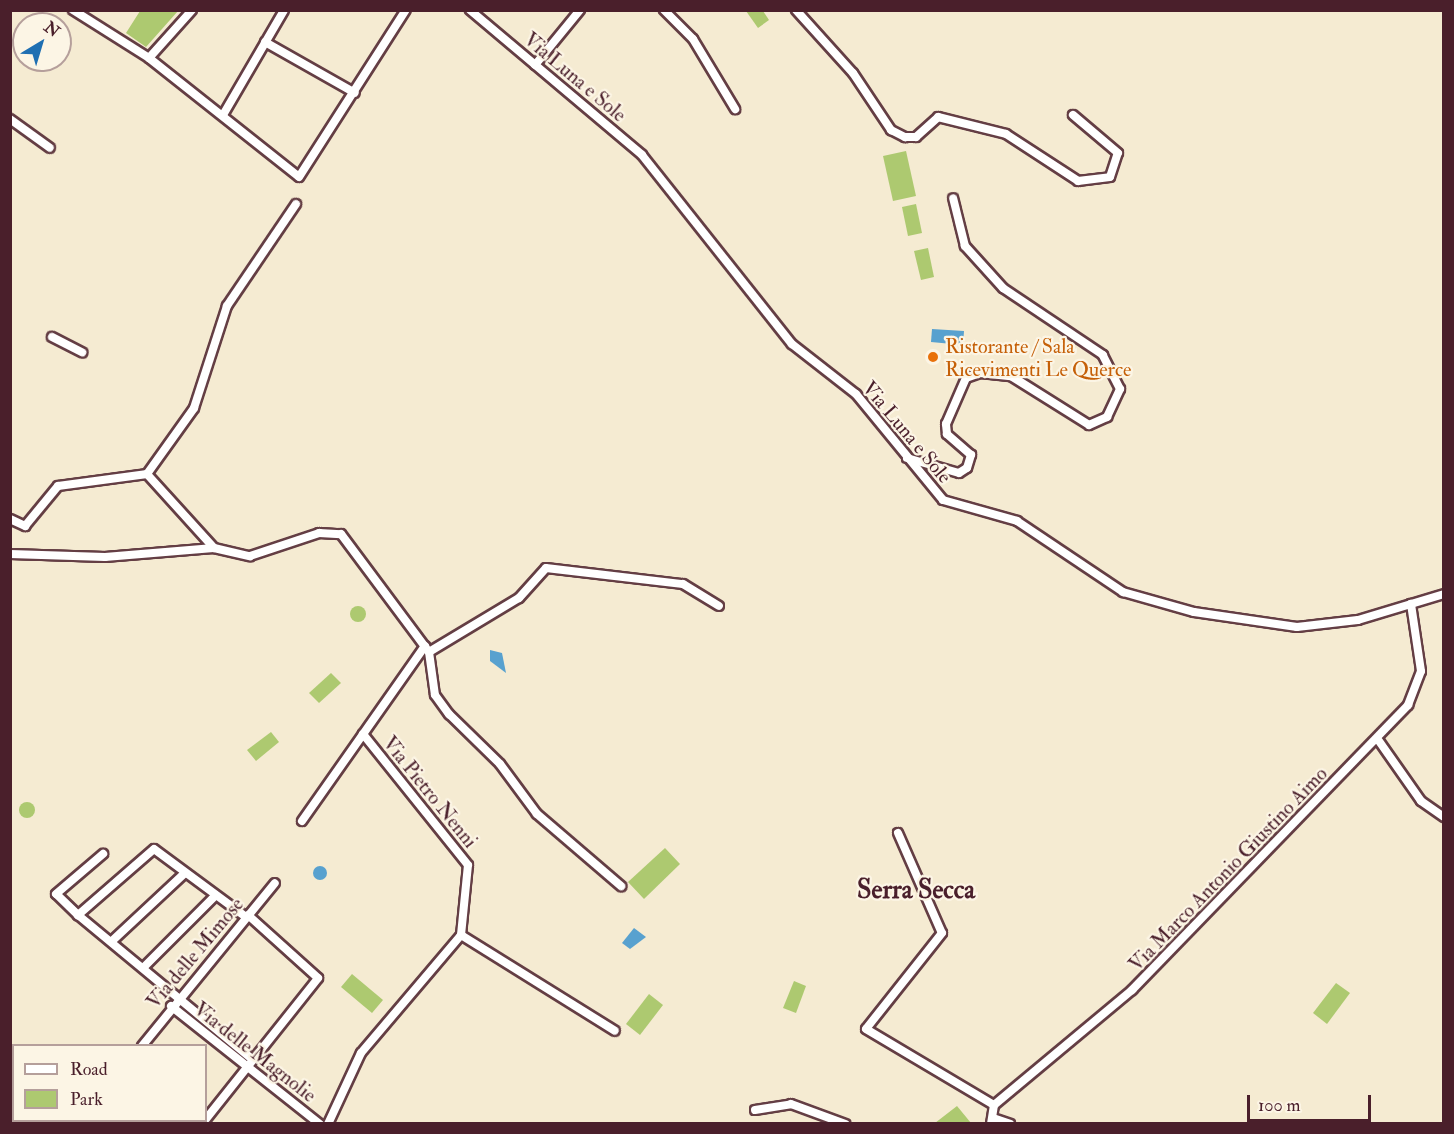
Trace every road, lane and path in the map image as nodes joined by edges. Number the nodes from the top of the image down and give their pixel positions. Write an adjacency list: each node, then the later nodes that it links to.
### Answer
1 (73, 10): 10 (street)
2 (192, 10): 10 (street)
3 (284, 10): 9 (street)
4 (406, 10): 12 (street)
5 (470, 10): 11 (street, Via Luna e Sole)
6 (580, 10): 11 (street)
7 (664, 10): 13 (street)
8 (796, 10): 15 (street)
9 (266, 42): 12 (street); 14 (street)
10 (149, 58): 14 (street)
11 (535, 65): 22 (street, Via Luna e Sole)
12 (355, 93): 14 (street)
13 (735, 109)
14 (223, 115)
15 (1073, 115)
16 (10, 119): 17 (street)
17 (50, 148)
18 (953, 198): 22 (street)
19 (296, 204): 23 (street)
20 (52, 337): 21 (street)
21 (82, 352)
22 (907, 458): 28 (street, Via Luna e Sole)
23 (147, 474): 24 (street); 25 (street)
24 (10, 519)
25 (214, 548): 26 (street); 30 (street)
26 (10, 554)
27 (1443, 594): 28 (street, Via Luna e Sole)
28 (1411, 604): 32 (street, Via Marco Antonio Giustino Aimo)
29 (719, 606): 30 (street)
30 (427, 649): 31 (street, Via Pietro Nenni); 39 (street)
31 (363, 734): 34 (street); 43 (street, Via Pietro Nenni)
32 (1379, 741): 33 (street); 52 (street, Via Marco Antonio Giustino Aimo)
33 (1443, 817)
34 (302, 821)
35 (898, 833): 52 (street)
36 (103, 854): 41 (street, Via delle Magnolie)
37 (185, 873): 40 (street); 41 (street); 44 (street)
38 (275, 883): 42 (street, Via delle Mimose)
39 (621, 886)
40 (216, 894): 42 (street); 45 (street)
41 (78, 915): 44 (street, Via delle Magnolie)
42 (247, 916): 46 (street, Via delle Mimose); 50 (street)
43 (460, 935): 48 (street); 57 (street)
44 (112, 941): 45 (street, Via delle Magnolie)
45 (143, 968): 46 (street, Via delle Magnolie)
46 (177, 997): 47 (street, Via delle Mimose); 50 (street, Via delle Magnolie)
47 (171, 1006): 49 (street, Via delle Mimose); 51 (street, Via delle Magnolie)
48 (615, 1031)
49 (143, 1044)
50 (252, 1059): 51 (street)
51 (246, 1067): 54 (street); 56 (street, Via delle Magnolie)
52 (994, 1105): 55 (street)
53 (755, 1110): 58 (street)
54 (207, 1117)
55 (994, 1122): 59 (street)
56 (320, 1124)
57 (328, 1124)
58 (845, 1124)
59 (1010, 1124)

